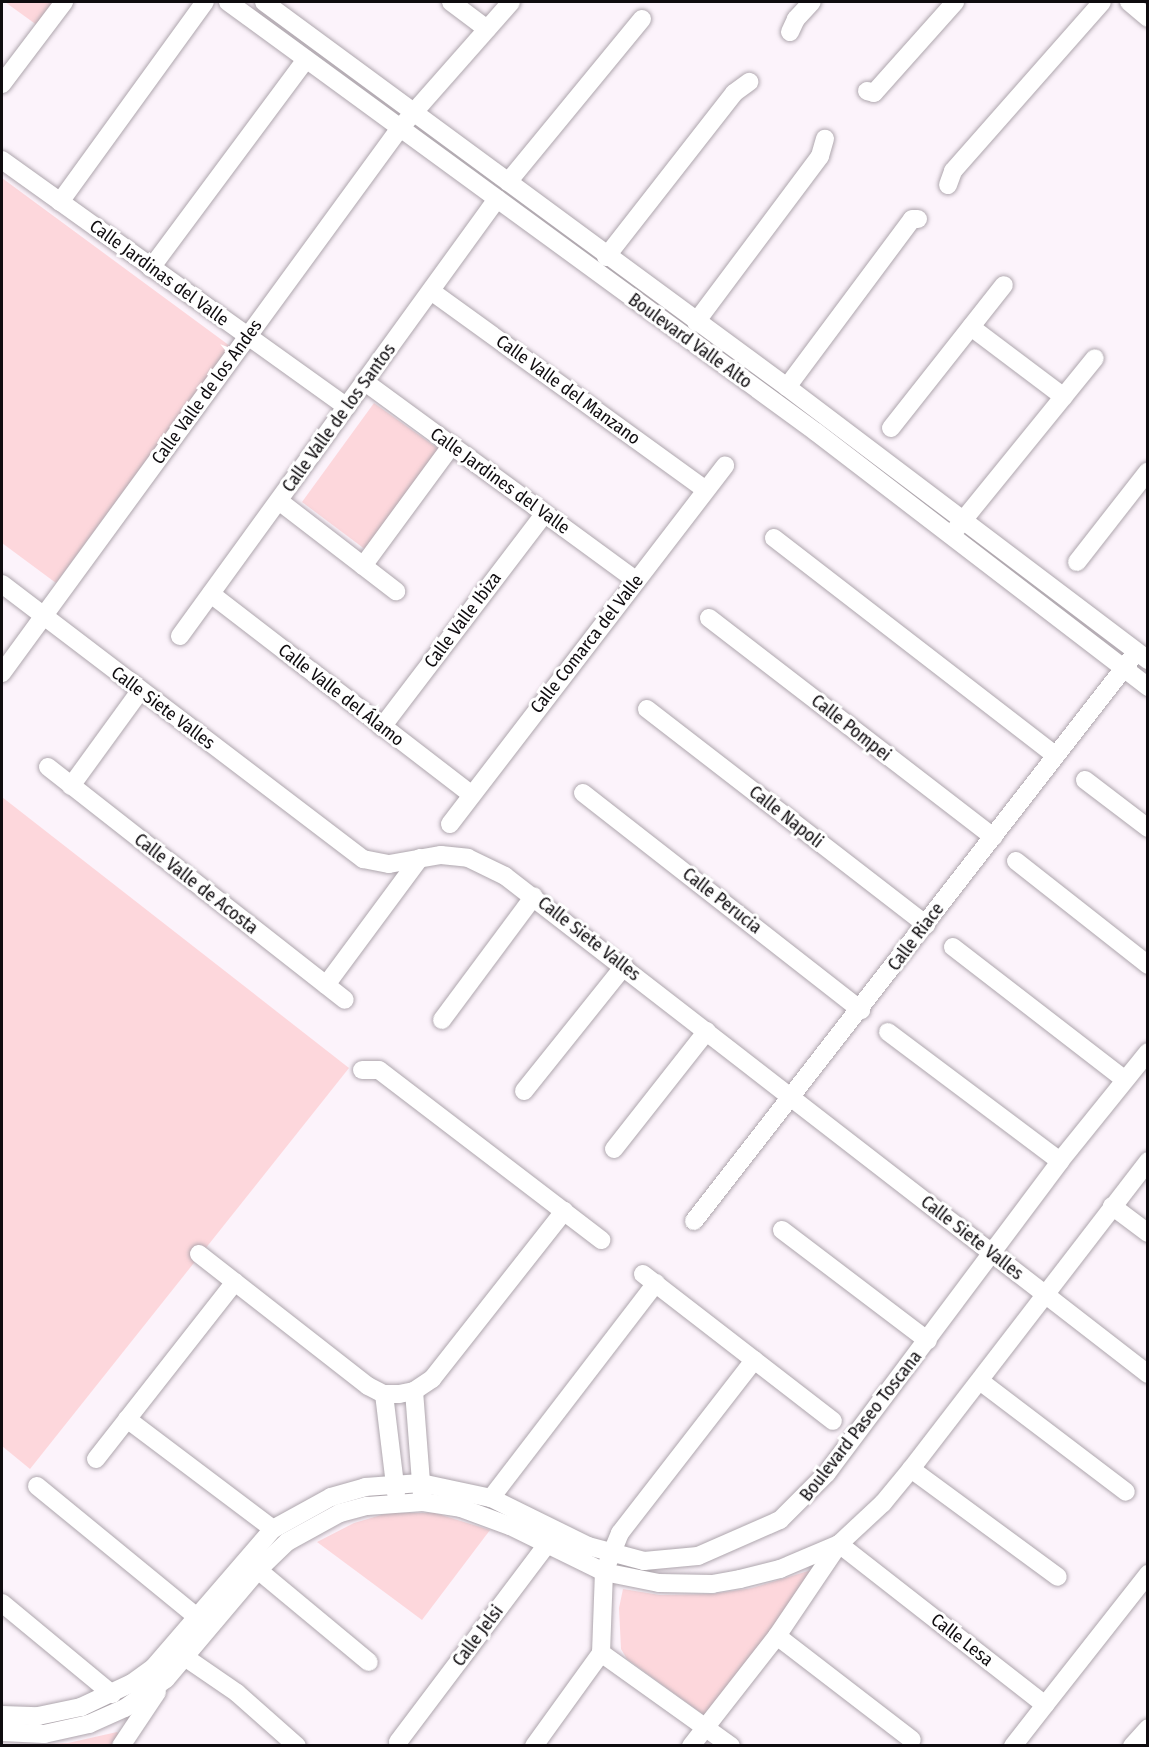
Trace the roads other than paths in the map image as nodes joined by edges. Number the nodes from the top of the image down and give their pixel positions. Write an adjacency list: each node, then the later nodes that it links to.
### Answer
1 (64, 2): 18 (street)
2 (205, 2): 27 (street)
3 (228, 2): 11 (street, Boulevard Valle Alto)
4 (264, 2): 20 (street, Boulevard Valle Alto)
5 (451, 2): 14 (street)
6 (511, 2): 14 (street, Calle Valle de los Andes)
7 (812, 2): 15 (street)
8 (955, 2): 19 (street)
9 (1102, 2): 25 (street)
10 (1129, 2): 12 (street)
11 (249, 8): 16 (street, Boulevard Valle Alto)
12 (1148, 18)
13 (642, 19): 24 (street)
14 (487, 29): 20 (street, Calle Valle de los Andes)
15 (790, 32)
16 (306, 59): 21 (street, Boulevard Valle Alto); 30 (street)
17 (749, 82): 29 (street)
18 (2, 84)
19 (867, 91)
20 (414, 112): 21 (street, Calle Valle de los Andes); 24 (street, Boulevard Valle Alto)
21 (400, 128): 26 (street, Boulevard Valle Alto); 35 (street, Calle Valle de los Andes)
22 (825, 139): 33 (street)
23 (2, 160): 27 (street, Calle Jardinas del Valle)
24 (508, 182): 29 (street, Boulevard Valle Alto)
25 (948, 185)
26 (497, 199): 32 (street, Calle Valle de los Santos); 49 (street, Boulevard Valle Alto)
27 (60, 202): 30 (street, Calle Jardinas del Valle)
28 (918, 219): 38 (street)
29 (606, 257): 33 (street, Boulevard Valle Alto)
30 (152, 268): 35 (street, Calle Jardinas del Valle)
31 (1004, 285): 34 (street)
32 (431, 291): 37 (street, Calle Valle de los Santos); 45 (street, Calle Valle del Manzano)
33 (696, 322): 38 (street, Boulevard Valle Alto)
34 (971, 327): 39 (street); 41 (street)
35 (248, 337): 40 (street, Calle Jardinas del Valle); 57 (street, Calle Valle de los Andes)
36 (1095, 358): 39 (street)
37 (365, 382): 40 (street, Calle Valle de los Santos); 42 (street, Calle Jardines del Valle)
38 (787, 387): 48 (street, Boulevard Valle Alto)
39 (1064, 397): 48 (street)
40 (347, 407): 46 (street, Calle Valle de los Santos)
41 (891, 428)
42 (452, 445): 47 (street, Calle Jardines del Valle); 52 (street)
43 (725, 465): 45 (street, Calle Comarca del Valle)
44 (1148, 471): 51 (street)
45 (705, 489): 53 (street, Calle Comarca del Valle)
46 (279, 501): 52 (street); 56 (street, Calle Valle de los Santos)
47 (544, 514): 53 (street, Calle Jardines del Valle); 65 (street, Calle Valle Ibiza)
48 (964, 520): 49 (street); 60 (street, Boulevard Valle Alto)
49 (951, 535): 62 (street, Boulevard Valle Alto)
50 (774, 538): 66 (street)
51 (1077, 562)
52 (363, 566): 55 (street)
53 (636, 580): 71 (street, Calle Comarca del Valle)
54 (2, 584): 57 (street, Calle Siete Valles)
55 (396, 591)
56 (211, 594): 59 (street, Calle Valle de los Santos); 65 (street, Calle Valle del Álamo)
57 (42, 616): 61 (street, Calle Valle de los Andes); 63 (street, Calle Siete Valles)
58 (709, 618): 74 (street, Calle Pompei)
59 (180, 636)
60 (1145, 657): 62 (street, Calle Riace)
61 (2, 673)
62 (1135, 677): 66 (street, Calle Riace)
63 (140, 691): 69 (street); 75 (street, Calle Siete Valles)
64 (647, 709): 78 (street, Calle Napoli)
65 (382, 727): 71 (street, Calle Valle del Álamo)
66 (1056, 756): 74 (street, Calle Riace)
67 (48, 767): 69 (street, Calle Valle de Acosta)
68 (1085, 780): 73 (street)
69 (71, 786): 82 (street, Calle Valle de Acosta)
70 (583, 793): 84 (street, Calle Perucia)
71 (471, 794): 72 (street, Calle Comarca del Valle)
72 (450, 824)
73 (1148, 828)
74 (993, 837): 78 (street, Calle Riace)
75 (420, 858): 77 (street, Calle Siete Valles); 82 (street)
76 (1016, 861): 80 (street)
77 (534, 896): 81 (street, Calle Siete Valles); 85 (street)
78 (926, 925): 84 (street, Calle Riace)
79 (953, 947): 90 (street)
80 (1148, 965)
81 (624, 966): 86 (street, Calle Siete Valles); 91 (street)
82 (327, 985): 83 (street, Calle Valle de Acosta)
83 (345, 1000)
84 (861, 1010): 92 (street, Calle Riace)
85 (442, 1020)
86 (707, 1031): 92 (street, Calle Siete Valles); 93 (street)
87 (888, 1032): 94 (street)
88 (1148, 1052): 90 (street, Boulevard Paseo Toscana)
89 (362, 1070): 97 (street)
90 (1125, 1080): 94 (street, Boulevard Paseo Toscana)
91 (524, 1090)
92 (792, 1097): 98 (street, Calle Riace); 102 (street, Calle Siete Valles)
93 (614, 1149)
94 (1060, 1161): 102 (street, Boulevard Paseo Toscana)
95 (1148, 1161): 96 (street, Boulevard Paseo Toscana)
96 (1112, 1206): 100 (street); 105 (street, Boulevard Paseo Toscana)
97 (564, 1211): 101 (street); 110 (street)
98 (694, 1221)
99 (782, 1230): 106 (street)
100 (1148, 1233)
101 (601, 1240)
102 (992, 1253): 105 (street, Calle Siete Valles); 106 (street, Boulevard Paseo Toscana)
103 (199, 1254): 104 (street)
104 (234, 1282): 111 (street); 112 (street)
105 (1045, 1295): 108 (street, Calle Siete Valles); 109 (street, Boulevard Paseo Toscana)
106 (928, 1341): 127 (street, Boulevard Paseo Toscana)
107 (754, 1360): 113 (street); 120 (street); 127 (street)
108 (1148, 1374)
109 (980, 1381): 115 (street, Boulevard Paseo Toscana); 119 (street)
110 (414, 1391): 111 (street); 117 (street)
111 (384, 1394): 116 (street)
112 (127, 1419): 114 (street); 123 (street)
113 (833, 1421)
114 (96, 1459)
115 (911, 1469): 125 (street, Boulevard Paseo Toscana); 131 (street)
116 (394, 1483): 117 (street, Boulevard Paseo Toscana); 121 (street); 123 (street, Boulevard Paseo Toscana)
117 (421, 1483): 120 (street, Boulevard Paseo Toscana); 122 (street)
118 (37, 1486): 133 (street)
119 (1126, 1492)
120 (491, 1497): 124 (street, Boulevard Paseo Toscana)
121 (397, 1502): 122 (street, Boulevard Paseo Toscana); 128 (street, Boulevard Paseo Toscana)
122 (423, 1503): 126 (street, Boulevard Paseo Toscana)
123 (273, 1529): 133 (street, Boulevard Paseo Toscana)
124 (559, 1529): 126 (street, Calle Jelsi); 127 (street, Boulevard Paseo Toscana)
125 (839, 1544): 129 (street, Boulevard Paseo Toscana); 134 (street); 140 (street, Calle Lesa)
126 (546, 1546): 129 (street, Boulevard Paseo Toscana); 147 (street, Calle Jelsi)
127 (610, 1555): 129 (street)
128 (258, 1570): 133 (street, Boulevard Paseo Toscana); 137 (street)
129 (604, 1572): 136 (street)
130 (1148, 1574): 140 (street)
131 (1058, 1577)
132 (2, 1603): 139 (street)
133 (205, 1623): 135 (street, Boulevard Paseo Toscana)
134 (777, 1636): 143 (street); 146 (street)
135 (179, 1653): 138 (street, Boulevard Paseo Toscana); 139 (street, Boulevard Paseo Toscana); 149 (street)
136 (602, 1653): 143 (street); 150 (street)
137 (369, 1662)
138 (166, 1679): 142 (street, Boulevard Paseo Toscana); 148 (street)
139 (112, 1694): 141 (street, Boulevard Paseo Toscana)
140 (1045, 1705): 153 (street)
141 (2, 1715)
142 (106, 1718): 145 (street, Boulevard Paseo Toscana); 148 (street)
143 (707, 1727): 151 (street); 152 (street)
144 (1148, 1728): 154 (street)
145 (2, 1732)
146 (912, 1740)
147 (398, 1742)
148 (126, 1744)
149 (297, 1746)
150 (534, 1746)
151 (691, 1746)
152 (731, 1746)
153 (1013, 1746)
154 (1132, 1746)

